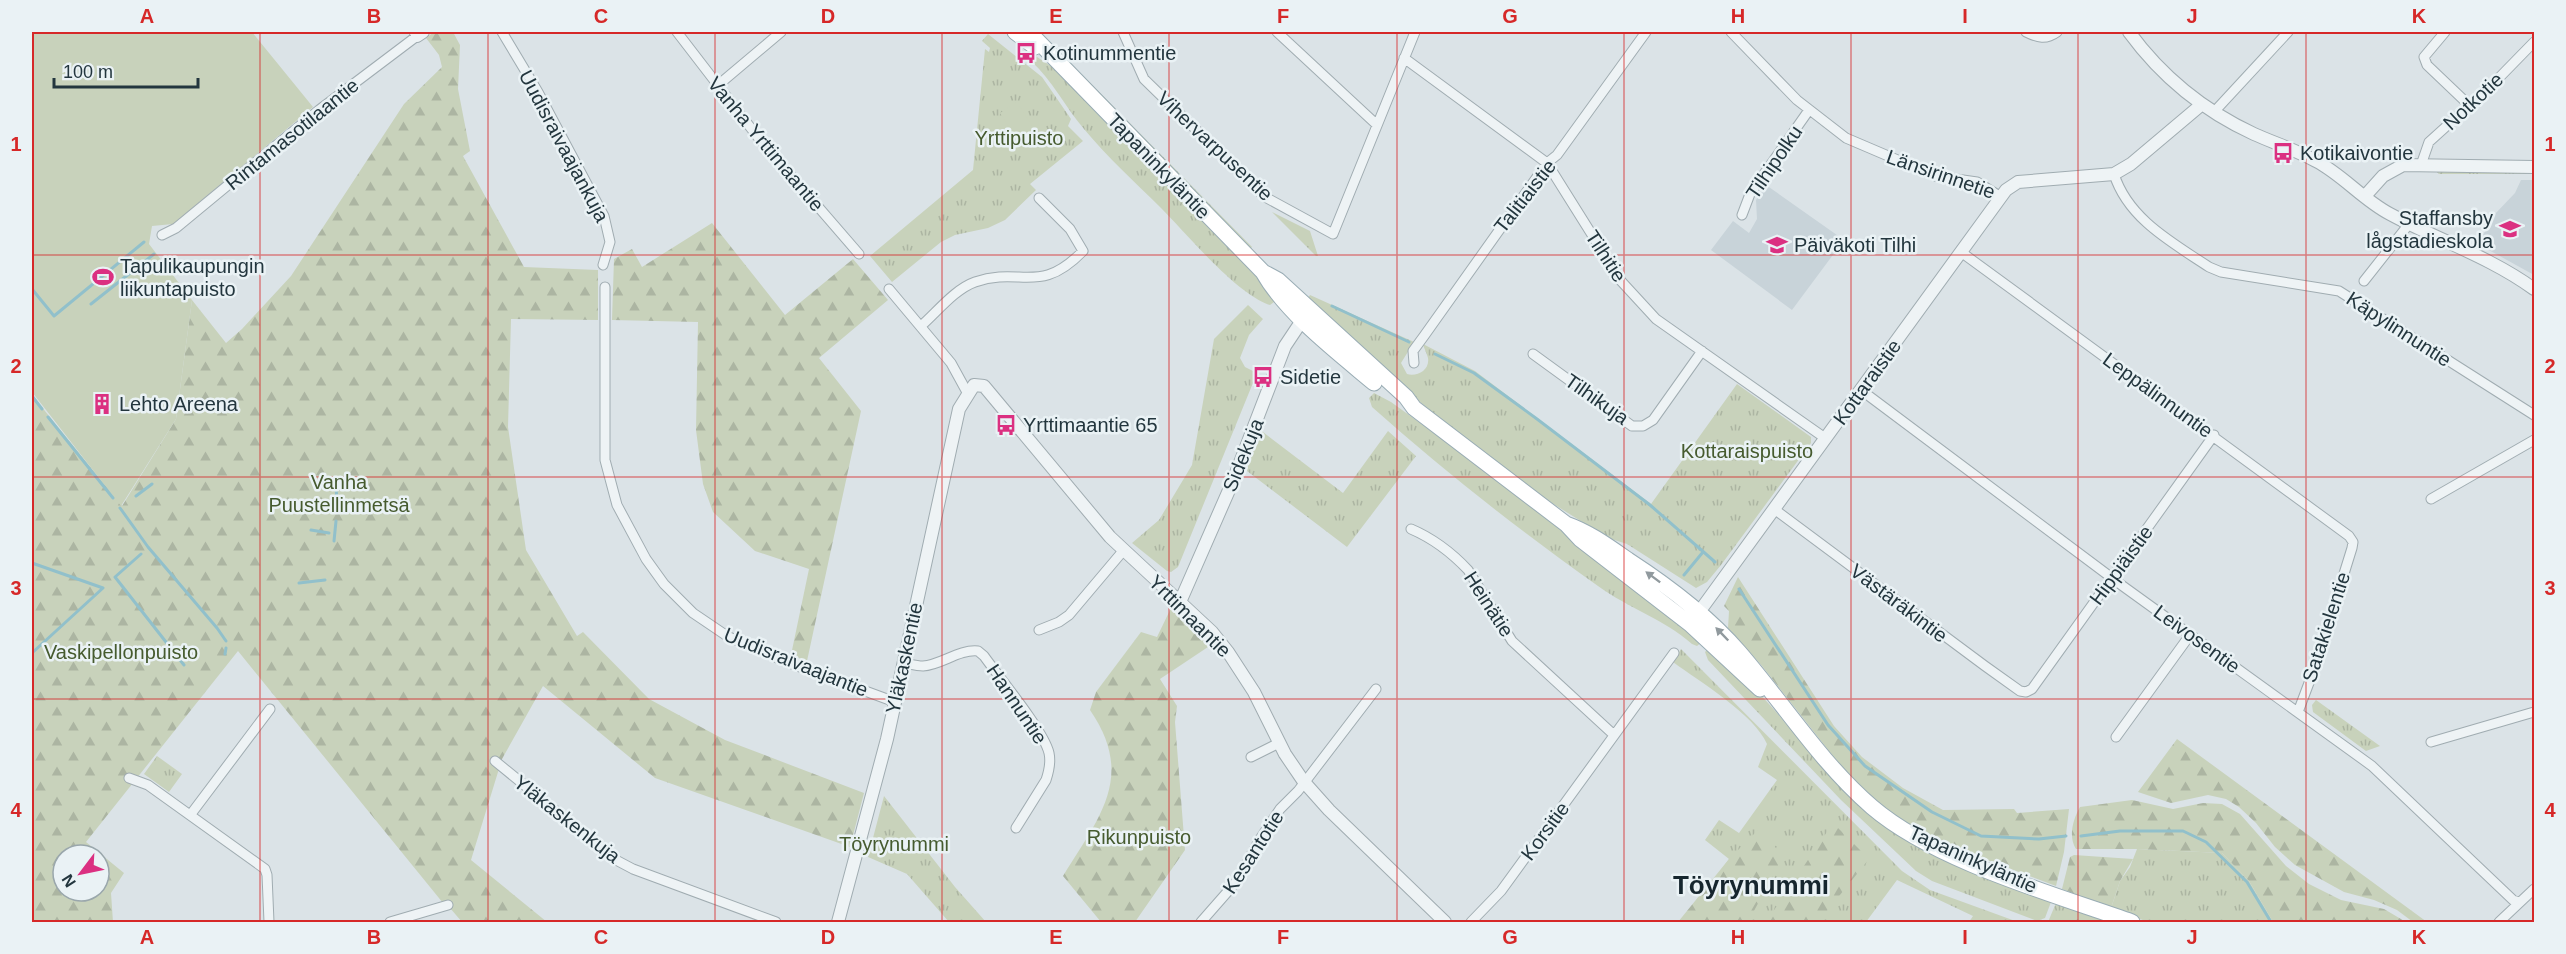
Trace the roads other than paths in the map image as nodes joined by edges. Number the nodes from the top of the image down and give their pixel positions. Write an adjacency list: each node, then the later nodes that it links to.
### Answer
1 (502, 32): 38 (street, Uudisraivaajankuja)
2 (677, 32): 20 (street, Vanha Yrttimaantie)
3 (780, 32): 20 (street)
4 (1015, 32): 19 (main road, Tapaninkyläntie)
5 (1029, 32): 19 (main road, Tapaninkyläntie)
6 (1123, 32): 25 (street, Vihervarpusentie)
7 (1276, 32): 25 (street)
8 (1415, 32): 18 (street)
9 (1646, 32): 26 (street, Talitiaistie)
10 (1731, 32): 23 (street, Länsirinnetie)
11 (2026, 32): 12 (street)
12 (2057, 32)
13 (2129, 32): 21 (street)
14 (2288, 32): 24 (street)
15 (2445, 32): 22 (street)
16 (418, 33): 35 (street, Rintamasotilaantie)
17 (2535, 42): 22 (street, Notkotie)
18 (1404, 58): 25 (street); 26 (street, Tilhitie)
19 (1055, 60): 43 (main road, Tapaninkyläntie)
20 (717, 86): 37 (street, Vanha Yrttimaantie)
21 (2201, 105): 24 (street); 29 (street, Länsirinnetie)
22 (2469, 105): 27 (street, Notkotie)
23 (1809, 110): 31 (street, Länsirinnetie); 33 (street, Tilhipolku)
24 (2214, 112): 30 (street)
25 (1376, 124)
26 (1547, 163): 45 (street, Tilhitie); 47 (street, Talitiaistie)
27 (2421, 165): 28 (street); 30 (street)
28 (2535, 167)
29 (2114, 174): 31 (street, Länsirinnetie); 50 (street, Käpylinnuntie)
30 (2365, 196): 34 (street)
31 (2001, 197): 36 (street, Kottaraistie)
32 (1039, 198): 44 (street)
33 (1742, 215)
34 (2409, 224): 39 (street); 42 (street)
35 (162, 235)
36 (1961, 252): 48 (street, Kottaraistie); 51 (street, Leppälinnuntie)
37 (859, 254)
38 (603, 265)
39 (2364, 281)
40 (605, 287): 68 (street, Uudisraivaajantie)
41 (889, 289): 44 (street)
42 (2535, 289)
43 (1306, 315): 60 (street, Sidekuja); 61 (main road, Tapaninkyläntie)
44 (921, 326): 49 (street)
45 (1702, 351): 46 (street, Tilhikuja); 52 (street, Tilhitie)
46 (1533, 354)
47 (1414, 363)
48 (1861, 390): 52 (street, Kottaraistie); 59 (street, Leivosentie)
49 (968, 394): 58 (street, Yrttimaantie); 65 (street, Yläkaskentie)
50 (2535, 415)
51 (2214, 435): 57 (street, Leppälinnuntie); 59 (street, Hippiäistie)
52 (1825, 438): 55 (street, Kottaraistie)
53 (2535, 440): 54 (street)
54 (2431, 499)
55 (1774, 509): 61 (street, Kottaraistie); 67 (street, Västäräkintie)
56 (1411, 529): 72 (street, Heinätie)
57 (2353, 542): 70 (street, Satakielentie)
58 (1123, 551): 60 (street, Yrttimaantie); 62 (street)
59 (2112, 578): 63 (street, Leivosentie); 67 (street, Hippiäistie)
60 (1180, 602): 75 (street, Yrttimaantie)
61 (1695, 619): 92 (main road, Tapaninkyläntie)
62 (1039, 630)
63 (2190, 635): 70 (street, Leivosentie); 73 (street)
64 (1674, 653): 72 (street, Korsitie)
65 (904, 663): 68 (street, Yläkaskentie); 81 (street, Hannuntie)
66 (1376, 689): 79 (street, Kesantotie)
67 (2026, 692)
68 (895, 702): 88 (street, Yläkaskentie)
69 (270, 709): 80 (street)
70 (2298, 712): 83 (street, Leivosentie)
71 (2535, 712): 74 (street)
72 (1614, 735): 91 (street, Korsitie)
73 (2116, 736)
74 (2431, 742)
75 (1279, 743): 76 (street); 79 (street, Yrttimaantie)
76 (1251, 757)
77 (495, 761): 87 (street, Yläkaskenkuja)
78 (129, 778): 80 (street)
79 (1304, 782): 89 (street, Kesantotie); 90 (street, Yrttimaantie)
80 (190, 814): 85 (street)
81 (1016, 828)
82 (2535, 890): 83 (street)
83 (2520, 902): 93 (street)
84 (448, 905): 86 (street)
85 (269, 922)
86 (390, 922)
87 (776, 922)
88 (838, 922)
89 (1201, 922)
90 (1445, 922)
91 (1471, 922)
92 (2132, 922)
93 (2499, 922)

